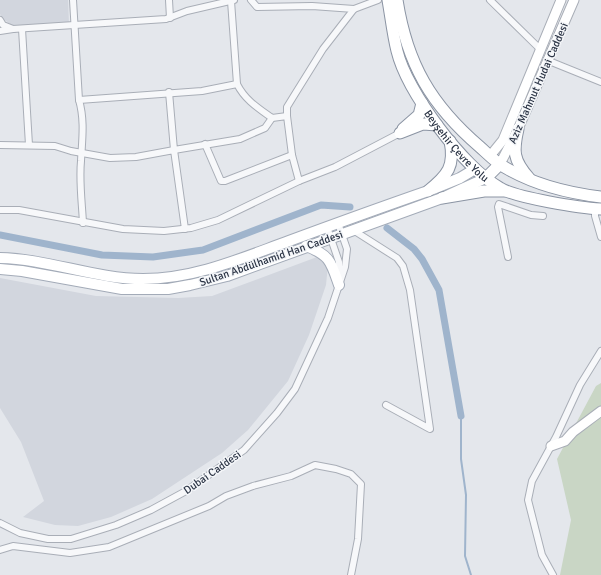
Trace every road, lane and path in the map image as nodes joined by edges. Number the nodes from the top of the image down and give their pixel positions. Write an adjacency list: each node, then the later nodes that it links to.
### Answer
1 (73, 0): 14 (street)
2 (169, 0): 12 (street)
3 (251, 0): 11 (street)
4 (378, 0): 11 (street)
5 (388, 0): 24 (highway, Beyşehir Çevre Yolu)
6 (397, 0): 30 (highway, Beyşehir Çevre Yolu)
7 (490, 0): 18 (street)
8 (561, 0): 18 (street, Aziz Mahmut Hudai Caddesi)
9 (574, 0): 19 (street, Aziz Mahmut Hudai Caddesi)
10 (233, 1): 12 (street); 21 (street)
11 (354, 9): 25 (street)
12 (170, 18): 14 (street)
13 (0, 20): 15 (street)
14 (75, 26): 16 (street); 23 (street)
15 (13, 29): 16 (street); 17 (street)
16 (22, 29): 34 (street)
17 (0, 32)
18 (540, 49): 39 (street, Aziz Mahmut Hudai Caddesi)
19 (549, 61): 20 (street); 28 (street, Aziz Mahmut Hudai Caddesi)
20 (601, 82)
21 (237, 84): 22 (street); 26 (street)
22 (169, 92): 23 (street); 35 (street)
23 (79, 100): 37 (street)
24 (422, 103): 27 (highway, Beyşehir Çevre Yolu); 29 (highway)
25 (287, 116): 26 (street); 38 (street)
26 (272, 118): 32 (street)
27 (437, 125): 29 (highway); 31 (highway, Beyşehir Çevre Yolu)
28 (518, 128): 40 (street, Aziz Mahmut Hudai Caddesi); 43 (highway)
29 (400, 133): 44 (street)
30 (467, 136): 36 (highway); 39 (highway, Beyşehir Çevre Yolu)
31 (450, 141): 36 (highway, Beyşehir Çevre Yolu); 45 (highway)
32 (204, 144): 35 (street); 38 (street)
33 (0, 145): 34 (street)
34 (30, 145): 37 (street)
35 (174, 150): 37 (street); 56 (street)
36 (458, 150): 41 (highway, Beyşehir Çevre Yolu)
37 (82, 152): 53 (street)
38 (292, 155): 44 (street)
39 (490, 156): 40 (highway, Beyşehir Çevre Yolu); 41 (highway)
40 (500, 164): 42 (highway); 43 (highway, Beyşehir Çevre Yolu)
41 (475, 169): 42 (highway, Beyşehir Çevre Yolu); 45 (main road, Sultan Abdülhamid Han Caddesi)
42 (486, 178): 46 (highway, Beyşehir Çevre Yolu); 49 (main road, Sultan Abdülhamid Han Caddesi)
43 (532, 180): 47 (highway); 48 (highway, Beyşehir Çevre Yolu)
44 (299, 181): 56 (street)
45 (428, 191): 54 (main road, Sultan Abdülhamid Han Caddesi)
46 (506, 191): 47 (highway, Beyşehir Çevre Yolu); 49 (highway)
47 (527, 196): 50 (highway, Beyşehir Çevre Yolu)
48 (601, 197)
49 (442, 198): 57 (main road, Sultan Abdülhamid Han Caddesi)
50 (598, 209): 59 (street)
51 (0, 210): 53 (street)
52 (543, 216): 62 (street)
53 (83, 223): 56 (street)
54 (338, 223): 55 (main road, Sultan Abdülhamid Han Caddesi); 58 (street, Dubai Caddesi)
55 (327, 227): 60 (street, Dubai Caddesi); 63 (main road, Sultan Abdülhamid Han Caddesi)
56 (185, 229)
57 (353, 230): 58 (main road, Sultan Abdülhamid Han Caddesi); 67 (street)
58 (342, 234): 60 (main road, Sultan Abdülhamid Han Caddesi); 65 (street, Dubai Caddesi)
59 (601, 237)
60 (331, 238): 61 (main road, Sultan Abdülhamid Han Caddesi); 65 (street, Dubai Caddesi)
61 (306, 246): 64 (main road, Sultan Abdülhamid Han Caddesi); 65 (main road)
62 (508, 257)
63 (0, 258)
64 (0, 269)
65 (339, 285): 70 (street, Dubai Caddesi)
66 (601, 351): 69 (street)
67 (386, 405)
68 (601, 411): 69 (street)
69 (551, 446): 73 (street)
70 (0, 523)
71 (0, 550): 72 (street)
72 (350, 575)
73 (553, 575)

